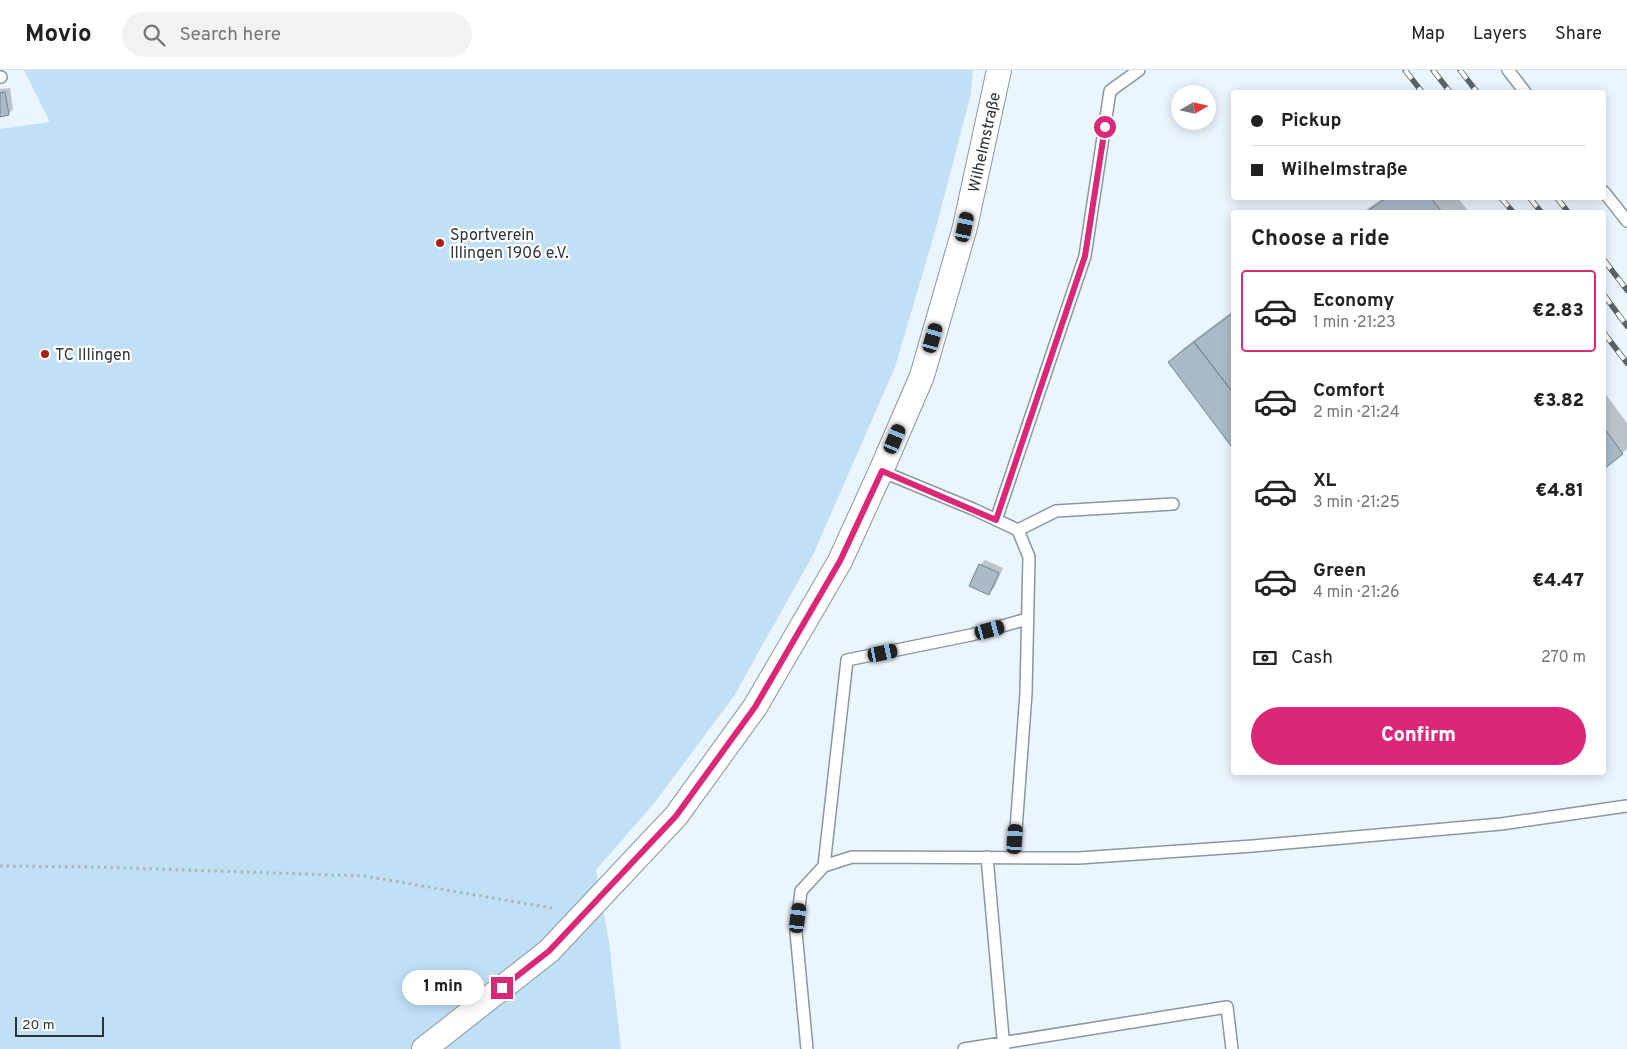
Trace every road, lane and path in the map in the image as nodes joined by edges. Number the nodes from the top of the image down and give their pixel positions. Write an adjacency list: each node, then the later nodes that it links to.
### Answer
1 (999, 70): 7 (street, Wilhelmstraße)
2 (1138, 70): 9 (lane)
3 (1508, 70): 4 (lane)
4 (1524, 90)
5 (1606, 195): 6 (lane)
6 (1627, 221)
7 (882, 471): 9 (lane); 17 (street, Wilhelmstraße)
8 (1173, 504): 10 (lane)
9 (996, 520): 10 (lane)
10 (1018, 530): 11 (lane)
11 (1027, 620): 14 (lane); 16 (lane)
12 (1627, 806): 14 (lane)
13 (987, 857): 14 (lane); 16 (lane); 18 (lane)
14 (1014, 857)
15 (0, 866): 17 (path)
16 (824, 866): 20 (lane)
17 (585, 913): 19 (street, Wilhelmstraße)
18 (1003, 1046): 21 (lane); 22 (lane)
19 (424, 1049)
20 (807, 1049)
21 (964, 1049)
22 (1232, 1049)

